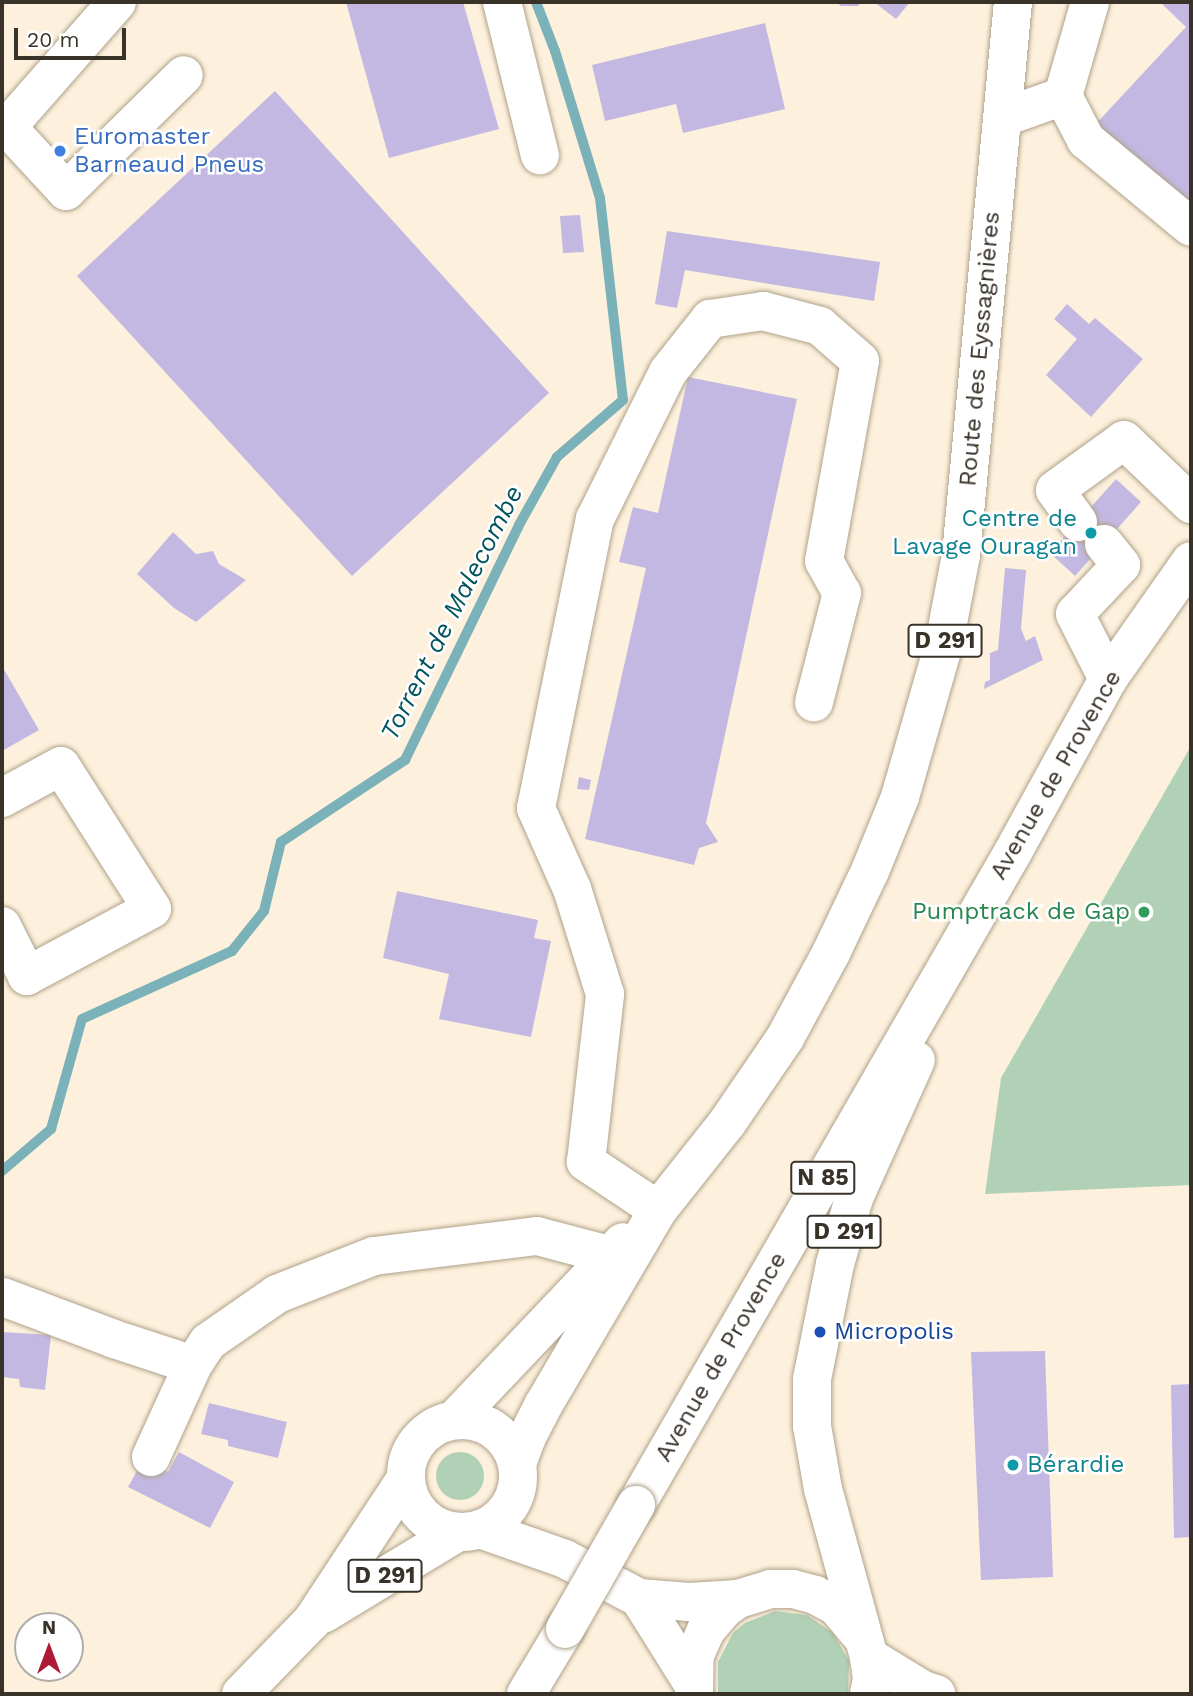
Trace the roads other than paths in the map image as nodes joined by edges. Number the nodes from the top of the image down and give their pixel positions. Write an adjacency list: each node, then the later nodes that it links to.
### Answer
1 (117, 2): 8 (main road)
2 (502, 2): 9 (main road)
3 (1013, 2): 7 (main road, Route des Eyssagnières / D 291)
4 (1090, 2): 6 (main road)
5 (184, 75): 8 (main road)
6 (1063, 96): 7 (main road); 10 (main road)
7 (1002, 118): 18 (main road, Route des Eyssagnières / D 291)
8 (5, 130)
9 (540, 155)
10 (1191, 227)
11 (1191, 505): 13 (main road)
12 (1191, 561): 13 (main road, Avenue de Provence / N 85)
13 (1108, 679): 16 (main road, Avenue de Provence / N 85)
14 (814, 702): 18 (main road)
15 (2, 798): 17 (main road)
16 (1013, 852): 31 (main road, D 291); 34 (main road, Avenue de Provence / N 85, bridge)
17 (2, 926)
18 (658, 1210): 19 (main road, Route des Eyssagnières / D 291); 24 (main road, Route des Eyssagnières / D 291)
19 (609, 1255): 21 (main road); 22 (main road, Route des Eyssagnières / D 291)
20 (4, 1297): 21 (main road)
21 (193, 1365): 23 (main road)
22 (454, 1420): 24 (main road); 25 (main road)
23 (151, 1457)
24 (517, 1475): 26 (main road); 27 (main road)
25 (405, 1480): 26 (main road); 30 (main road, D 291)
26 (469, 1531): 27 (main road); 30 (main road, D 291)
27 (565, 1559): 28 (main road)
28 (639, 1598): 29 (main road); 32 (main road)
29 (738, 1600): 31 (main road); 32 (main road)
30 (312, 1621): 33 (main road, D 291)
31 (866, 1648): 35 (main road); 36 (main road)
32 (693, 1688)
33 (241, 1694)
34 (524, 1694)
35 (869, 1694)
36 (936, 1694)

